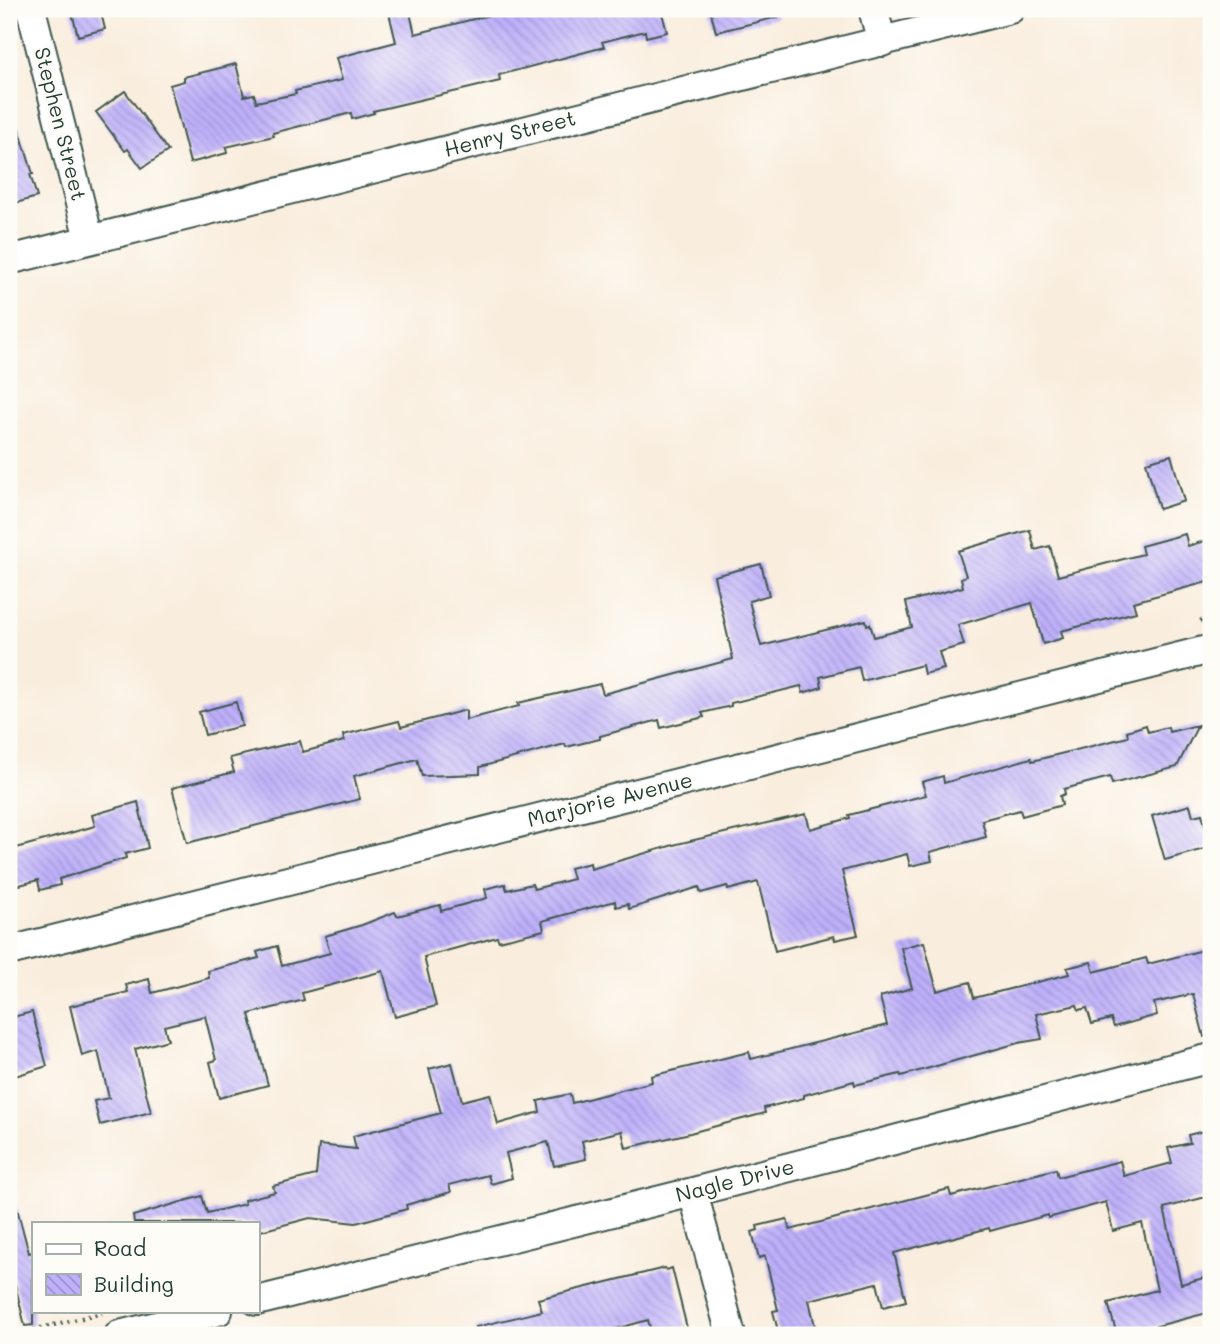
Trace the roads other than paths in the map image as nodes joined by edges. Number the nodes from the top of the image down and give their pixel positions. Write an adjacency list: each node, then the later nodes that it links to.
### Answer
1 (31, 9): 5 (street, Stephen Street)
2 (873, 9): 4 (street)
3 (1010, 9): 4 (street, Henry Street)
4 (882, 41): 5 (street, Henry Street)
5 (89, 239): 6 (street, Henry Street)
6 (9, 260)
7 (1211, 649): 8 (street, Marjorie Avenue)
8 (9, 951)
9 (1211, 1058): 10 (street, Nagle Drive)
10 (693, 1192): 11 (street, Nagle Drive); 14 (street)
11 (259, 1300)
12 (214, 1312): 13 (street)
13 (119, 1335)
14 (730, 1335)

